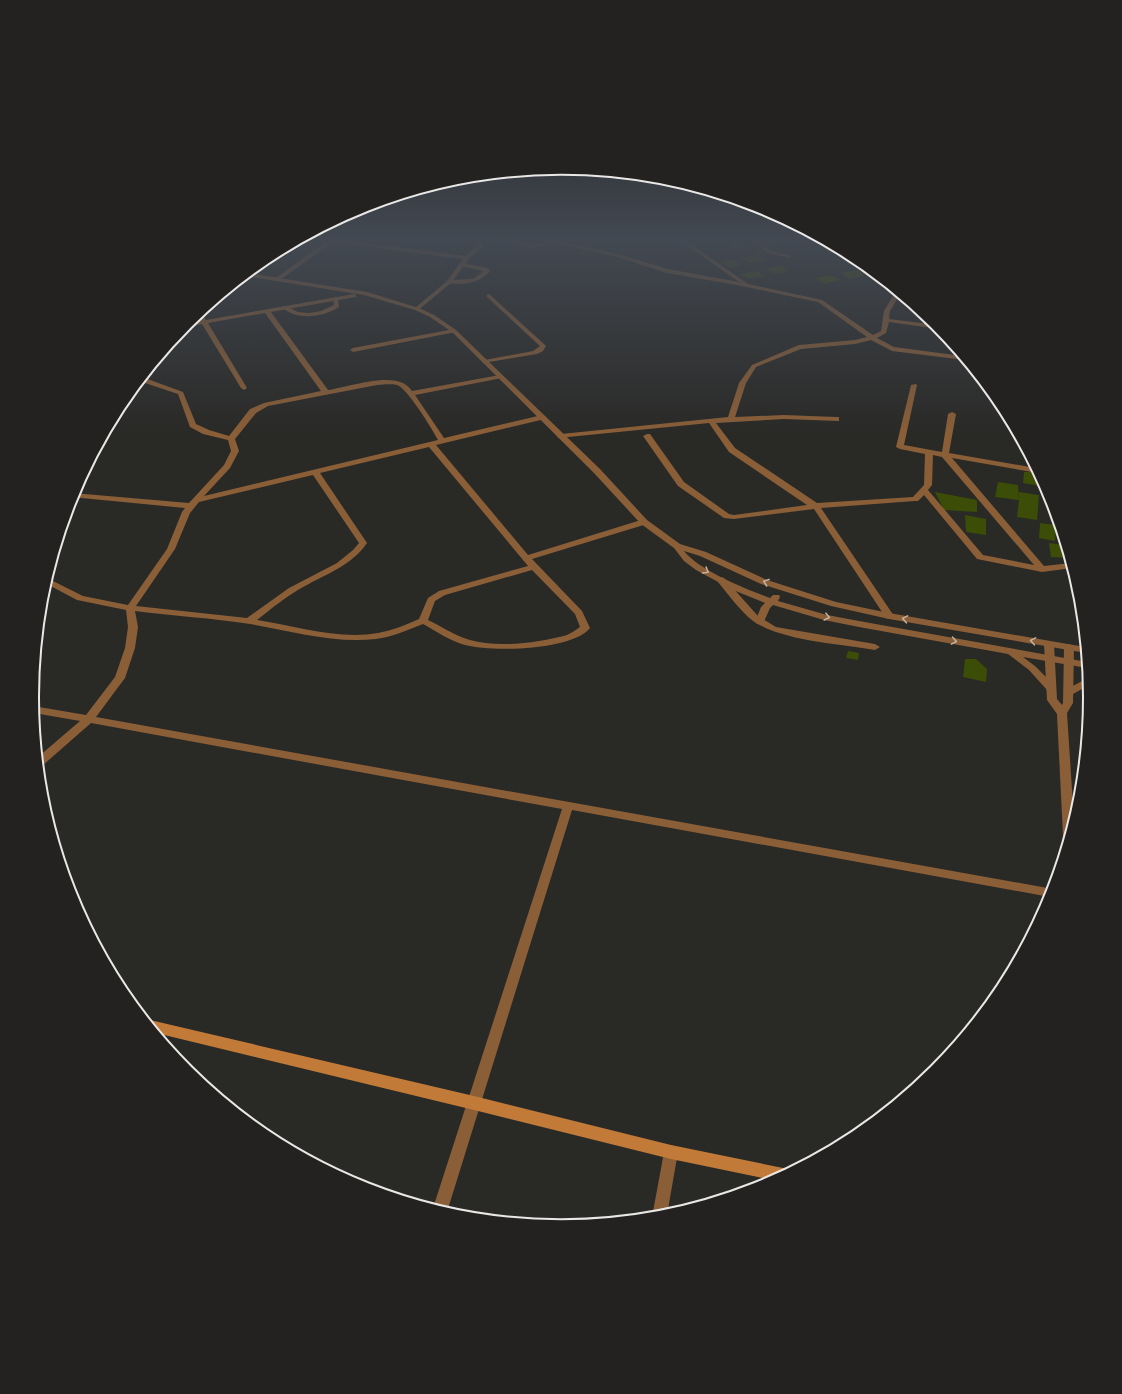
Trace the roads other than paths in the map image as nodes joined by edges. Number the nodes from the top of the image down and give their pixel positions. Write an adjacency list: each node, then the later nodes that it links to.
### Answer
1 (302, 305): 8 (street)
2 (336, 305): 8 (lane)
3 (404, 305): 9 (street)
4 (422, 305): 9 (street)
5 (499, 305): 19 (street)
6 (827, 305): 16 (street)
7 (890, 305): 11 (street)
8 (286, 308): 10 (street)
9 (417, 309): 15 (street)
10 (267, 311): 12 (street); 24 (street)
11 (886, 320): 14 (street); 16 (street)
12 (202, 322): 13 (street); 23 (street)
13 (198, 323)
14 (927, 325)
15 (454, 331): 17 (street); 19 (street)
16 (873, 338): 18 (street); 28 (street)
17 (353, 350)
18 (956, 356)
19 (485, 362): 20 (street)
20 (500, 377): 25 (street); 27 (street)
21 (146, 381): 33 (street)
22 (914, 385): 36 (street)
23 (244, 388)
24 (326, 393): 25 (street); 33 (street)
25 (410, 394): 34 (street)
26 (952, 414): 37 (street)
27 (542, 417): 31 (street); 34 (street)
28 (731, 419): 29 (street); 30 (street)
29 (836, 419)
30 (711, 421): 31 (street); 43 (street)
31 (561, 436): 44 (street)
32 (647, 436): 43 (street)
33 (231, 439): 42 (street)
34 (442, 441): 35 (street)
35 (432, 444): 39 (street); 46 (street)
36 (929, 452): 37 (street); 40 (street)
37 (945, 455): 38 (street); 49 (street)
38 (1031, 470)
39 (315, 472): 42 (street); 56 (street)
40 (924, 490): 43 (street); 49 (street)
41 (80, 496): 42 (street)
42 (193, 504): 54 (street)
43 (816, 506): 55 (street)
44 (644, 522): 45 (street); 46 (street)
45 (677, 546): 50 (street, one-way to 50); 52 (street, one-way to 45)
46 (526, 558): 47 (street)
47 (534, 567): 57 (street); 57 (street)
48 (1066, 567): 49 (street)
49 (1042, 569)
50 (721, 580): 53 (street); 58 (street)
51 (52, 583): 54 (street)
52 (784, 588): 53 (street); 55 (street)
53 (772, 601): 58 (street); 63 (street, one-way to 63)
54 (130, 608): 56 (street); 72 (street)
55 (889, 616): 59 (street, one-way to 55)
56 (249, 621): 57 (street)
57 (423, 621)
58 (760, 622): 60 (street)
59 (1049, 644): 61 (street); 64 (street)
60 (875, 647)
61 (1069, 647): 62 (street); 65 (street)
62 (1081, 649)
63 (1009, 651): 64 (street); 68 (street)
64 (1050, 658): 65 (street); 68 (street)
65 (1069, 662): 66 (street); 69 (street)
66 (1082, 664)
67 (1083, 684): 69 (street)
68 (1051, 688): 71 (street)
69 (1069, 692): 71 (street)
70 (39, 710): 72 (street)
71 (1062, 713): 75 (street)
72 (89, 719): 73 (street); 74 (street)
73 (42, 759)
74 (568, 806): 76 (street); 78 (street)
75 (1068, 819)
76 (1045, 892)
77 (158, 1028): 78 (main road)
78 (474, 1103): 79 (main road); 81 (street)
79 (671, 1152): 80 (main road); 82 (street)
80 (774, 1173)
81 (442, 1205)
82 (660, 1209)

